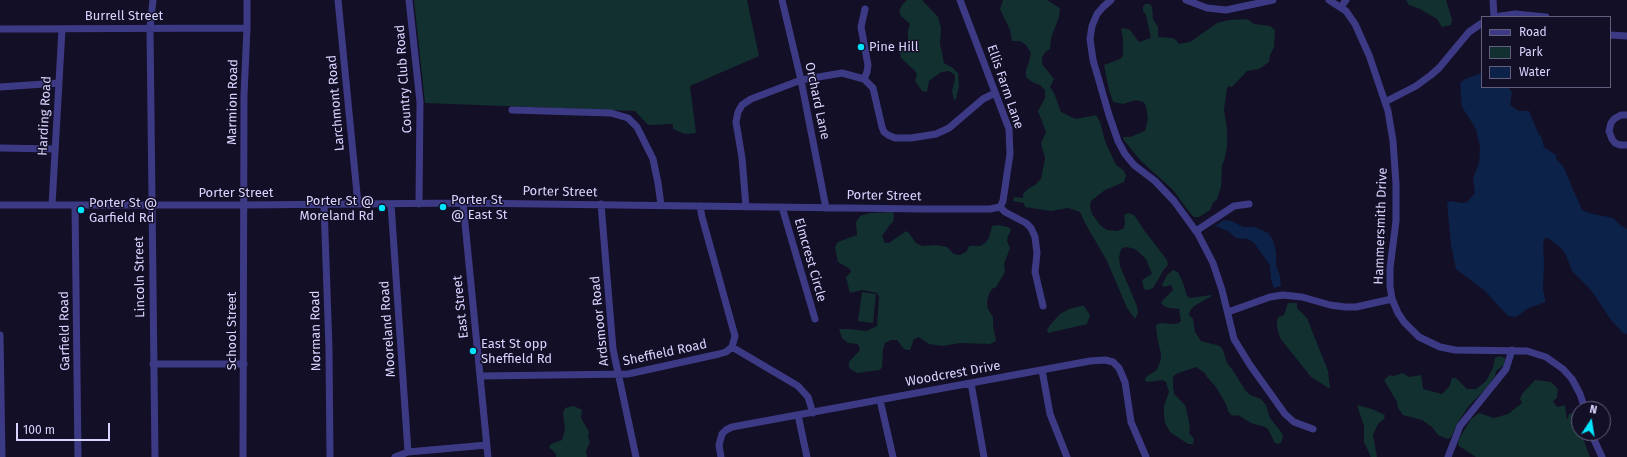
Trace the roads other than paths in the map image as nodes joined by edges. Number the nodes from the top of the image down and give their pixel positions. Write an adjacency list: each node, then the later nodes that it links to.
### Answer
1 (153, 0): 19 (street, Lincoln Street)
2 (247, 0): 20 (street, Marmion Road)
3 (338, 0): 38 (street, Larchmont Road)
4 (409, 0): 40 (street, Country Club Road)
5 (782, 0): 26 (street, Orchard Lane)
6 (960, 0): 29 (street, Ellis Farm Lane)
7 (1112, 0): 54 (street)
8 (1186, 0): 9 (street)
9 (1273, 0)
10 (1329, 0): 13 (street, Hammersmith Drive)
11 (1346, 0): 13 (street)
12 (1493, 0): 15 (street)
13 (1341, 6): 30 (street, Hammersmith Drive)
14 (865, 9): 25 (street)
15 (1494, 16)
16 (1498, 16): 17 (street)
17 (1538, 16)
18 (1481, 24): 30 (street)
19 (150, 28): 20 (street, Burrell Street); 22 (street, Burrell Street); 46 (street, Lincoln Street)
20 (248, 28): 47 (street, Marmion Road)
21 (0, 29): 22 (street, Burrell Street)
22 (62, 29): 27 (street, Harding Road)
23 (1611, 35): 24 (street)
24 (1627, 36)
25 (864, 79): 26 (street); 29 (street)
26 (801, 80): 50 (street); 53 (street, Orchard Lane)
27 (58, 83): 28 (street); 35 (street, Harding Road)
28 (0, 87)
29 (995, 93): 52 (street, Ellis Farm Lane)
30 (1385, 102): 55 (street, Hammersmith Drive)
31 (512, 110): 48 (street)
32 (1627, 115): 33 (street)
33 (1627, 145)
34 (0, 148): 35 (street)
35 (55, 148): 44 (street, Harding Road)
36 (463, 203): 40 (street, Porter Street); 41 (street, Porter Street); 66 (street, East Street)
37 (324, 204): 38 (street, Porter Street); 47 (street, Porter Street); 80 (street, Norman Road)
38 (358, 204): 39 (street, Porter Street)
39 (391, 204): 40 (street, Porter Street); 75 (street, Mooreland Road)
40 (419, 204)
41 (601, 204): 48 (street, Porter Street); 65 (street, Ardsmoor Road)
42 (1250, 204): 54 (street)
43 (0, 205): 44 (street, Porter Street)
44 (52, 205): 45 (street, Porter Street)
45 (75, 205): 46 (street, Porter Street); 77 (street, Garfield Road)
46 (152, 205): 47 (street, Porter Street); 62 (street, Lincoln Street)
47 (244, 205): 63 (street, School Street)
48 (661, 205): 49 (street, Porter Street)
49 (700, 206): 50 (street, Porter Street); 60 (street)
50 (746, 207): 51 (street, Porter Street)
51 (782, 207): 53 (street, Porter Street); 58 (street, Elmcrest Circle)
52 (1000, 207): 53 (street, Porter Street); 56 (street)
53 (826, 208)
54 (1196, 231): 57 (street)
55 (1392, 299): 57 (street); 61 (street, Hammersmith Drive)
56 (1044, 306)
57 (1228, 312): 72 (street)
58 (815, 319)
59 (0, 335): 76 (street)
60 (732, 346): 65 (street, Sheffield Road); 70 (street)
61 (1512, 350): 69 (street, Hammersmith Drive); 90 (street)
62 (153, 364): 63 (street); 78 (street, Lincoln Street)
63 (244, 364): 79 (street, School Street)
64 (1042, 370): 67 (street, Woodcrest Drive); 88 (street); 89 (street, Woodcrest Drive)
65 (619, 375): 66 (street, Sheffield Road); 83 (street, Ardsmoor Road)
66 (480, 376): 74 (street, East Street)
67 (971, 383): 68 (street, Woodcrest Drive); 87 (street)
68 (880, 400): 70 (street, Woodcrest Drive); 86 (street)
69 (1582, 401)
70 (813, 412): 71 (street, Woodcrest Drive)
71 (798, 415): 84 (street, Woodcrest Drive); 85 (street)
72 (1313, 429)
73 (1595, 441): 91 (street)
74 (487, 445): 75 (street); 82 (street, East Street)
75 (408, 452): 81 (street)
76 (2, 457)
77 (78, 457)
78 (155, 457)
79 (243, 457)
80 (330, 457)
81 (395, 457)
82 (488, 457)
83 (636, 457)
84 (721, 457)
85 (807, 457)
86 (893, 457)
87 (984, 457)
88 (1067, 457)
89 (1146, 457)
90 (1448, 457)
91 (1602, 457)

